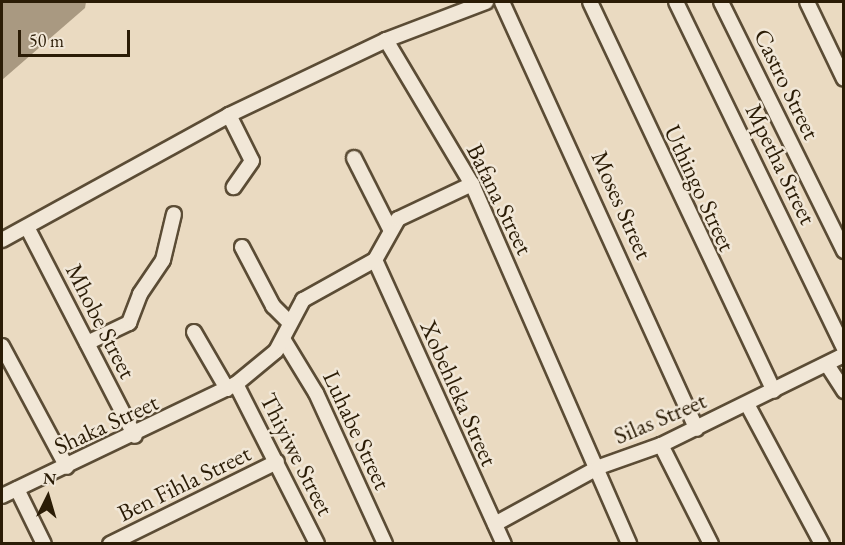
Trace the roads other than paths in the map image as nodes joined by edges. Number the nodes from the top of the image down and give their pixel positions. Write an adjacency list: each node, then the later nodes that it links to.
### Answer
1 (486, 2): 7 (street)
2 (502, 2): 32 (street, Moses Street)
3 (590, 2): 29 (street, Uthingo Street)
4 (676, 2): 25 (street, Mpetha Street)
5 (721, 2): 18 (street, Castro Street)
6 (807, 2): 8 (street)
7 (386, 40): 9 (street); 11 (street, Bafana Street)
8 (843, 79)
9 (229, 115): 12 (street); 14 (street)
10 (354, 158): 15 (street)
11 (472, 184): 15 (street); 37 (street, Bafana Street)
12 (234, 187)
13 (174, 214): 23 (street)
14 (27, 227): 16 (street); 23 (street, Mhobe Street)
15 (390, 229): 19 (street)
16 (2, 240)
17 (243, 247): 20 (street)
18 (843, 251)
19 (375, 260): 20 (street, Shaka Street); 39 (street, Xobehleka Street)
20 (289, 322): 22 (street, Shaka Street)
21 (194, 332): 28 (street)
22 (283, 339): 28 (street, Shaka Street); 43 (street, Luhabe Street)
23 (87, 343): 33 (street, Mhobe Street)
24 (2, 346): 36 (street)
25 (843, 348)
26 (843, 355): 27 (street, Silas Street)
27 (828, 366): 29 (street, Silas Street); 30 (street)
28 (232, 387): 33 (street, Shaka Street); 35 (street, Thiyiwe Street)
29 (774, 391): 31 (street, Silas Street)
30 (843, 391)
31 (747, 404): 32 (street, Silas Street); 47 (street)
32 (697, 429): 34 (street, Silas Street)
33 (135, 436): 36 (street, Shaka Street)
34 (661, 445): 37 (street, Silas Street); 46 (street)
35 (277, 462): 41 (street, Ben Fihla Street); 42 (street, Thiyiwe Street)
36 (67, 467): 38 (street, Shaka Street)
37 (599, 467): 39 (street, Silas Street); 45 (street, Bafana Street)
38 (6, 492): 40 (street)
39 (495, 524): 44 (street, Xobehleka Street)
40 (44, 543)
41 (111, 543)
42 (317, 543)
43 (385, 543)
44 (504, 543)
45 (629, 543)
46 (711, 543)
47 (822, 543)

